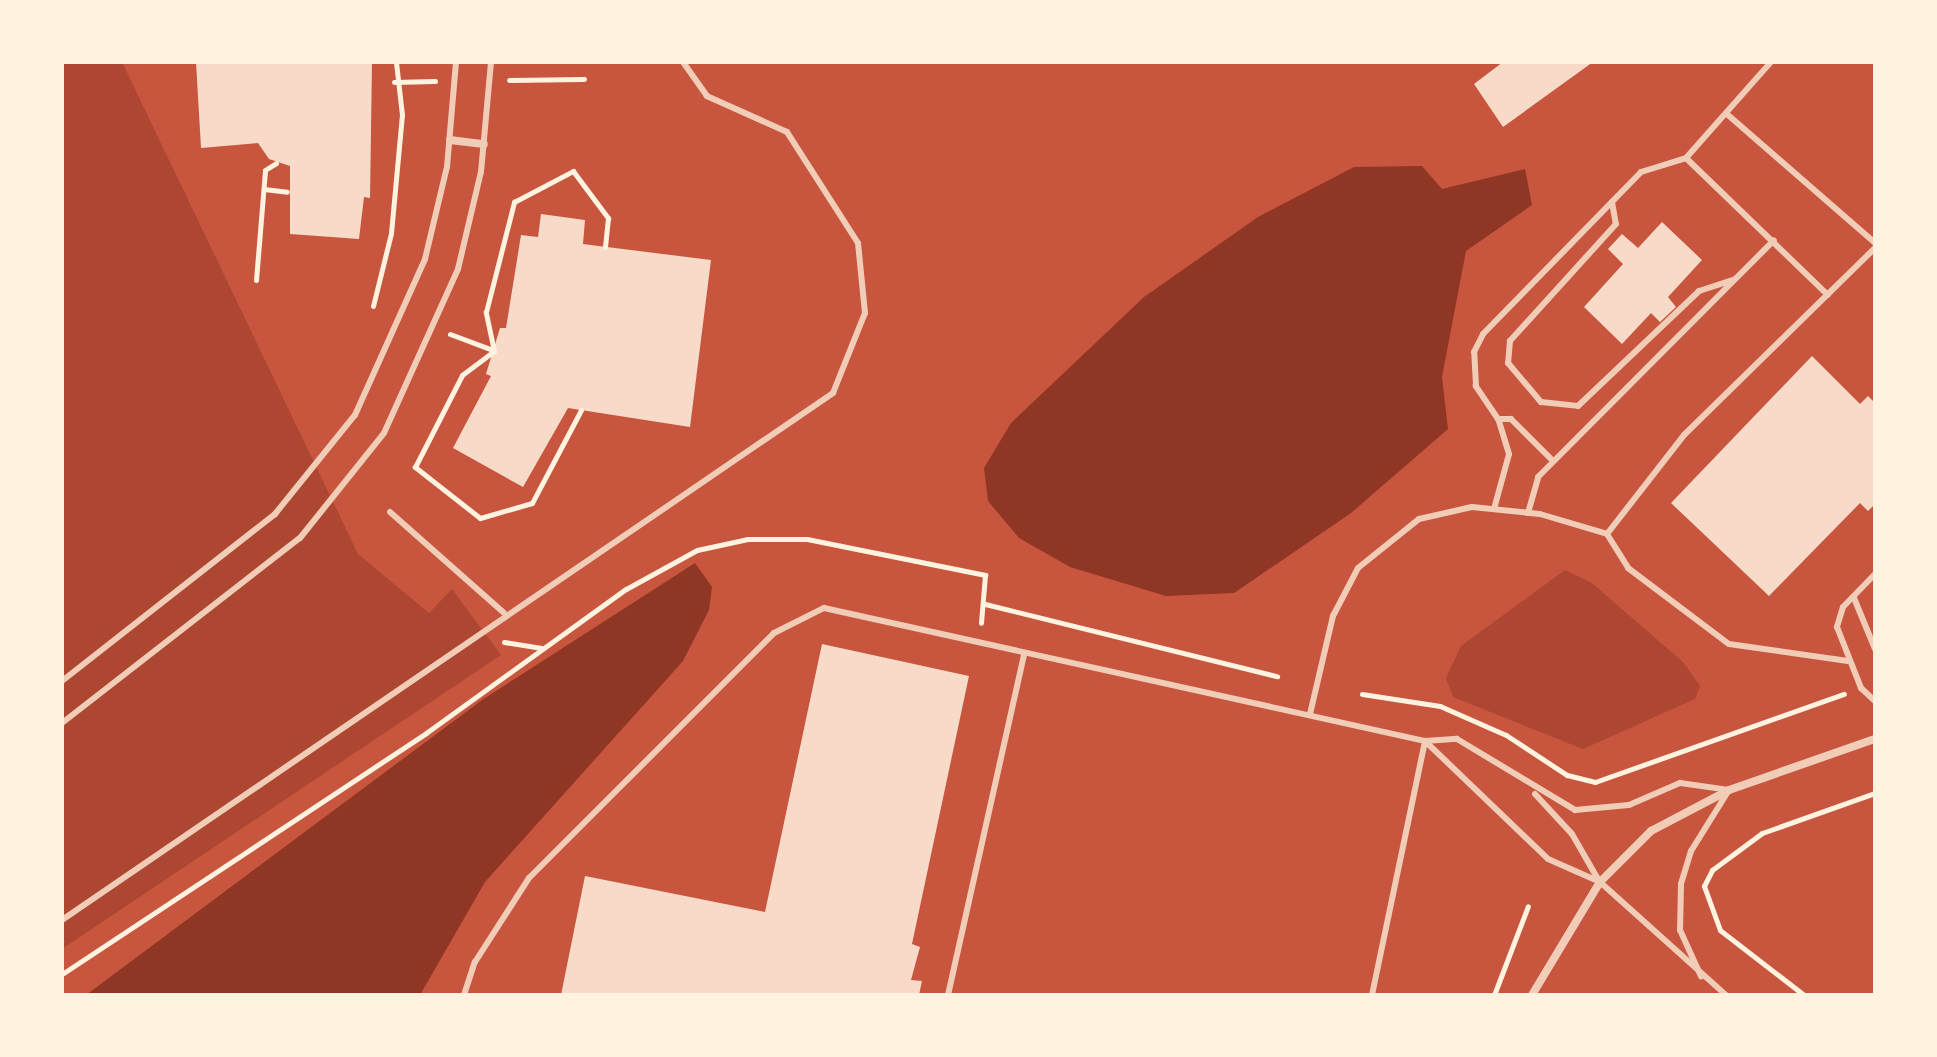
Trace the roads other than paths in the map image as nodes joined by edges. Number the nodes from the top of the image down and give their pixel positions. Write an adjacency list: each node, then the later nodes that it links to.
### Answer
1 (456, 62): 6 (lane)
2 (491, 62): 7 (lane)
3 (683, 62): 22 (lane)
4 (1771, 62): 5 (lane)
5 (1728, 115): 8 (lane); 11 (lane)
6 (450, 140): 7 (street); 26 (lane)
7 (484, 144): 29 (lane)
8 (1686, 158): 9 (lane); 10 (lane)
9 (1612, 202): 12 (lane); 14 (lane)
10 (1774, 240): 12 (lane); 13 (lane)
11 (1875, 245): 13 (lane)
12 (1733, 280): 15 (lane)
13 (1828, 295): 19 (lane)
14 (1498, 419): 15 (lane); 16 (lane)
15 (1553, 461): 18 (lane)
16 (1494, 509): 18 (lane); 28 (lane)
17 (390, 512): 22 (lane)
18 (1528, 513): 19 (lane)
19 (1607, 534): 25 (lane)
20 (1875, 574): 21 (lane)
21 (1854, 598): 23 (lane); 25 (lane)
22 (504, 613): 35 (lane)
23 (1875, 649)
24 (1024, 654): 28 (lane); 37 (lane); 38 (lane)
25 (1848, 661): 27 (lane)
26 (62, 681)
27 (1875, 701)
28 (1310, 714): 31 (lane)
29 (62, 723)
30 (1875, 739): 33 (street)
31 (1425, 741): 32 (lane); 34 (lane); 39 (lane)
32 (1528, 785): 33 (lane); 34 (lane)
33 (1729, 790): 34 (street); 36 (lane)
34 (1600, 882): 36 (lane); 40 (street)
35 (62, 920)
36 (1701, 976): 41 (lane)
37 (464, 995)
38 (948, 995)
39 (1372, 995)
40 (1532, 995)
41 (1726, 995)

